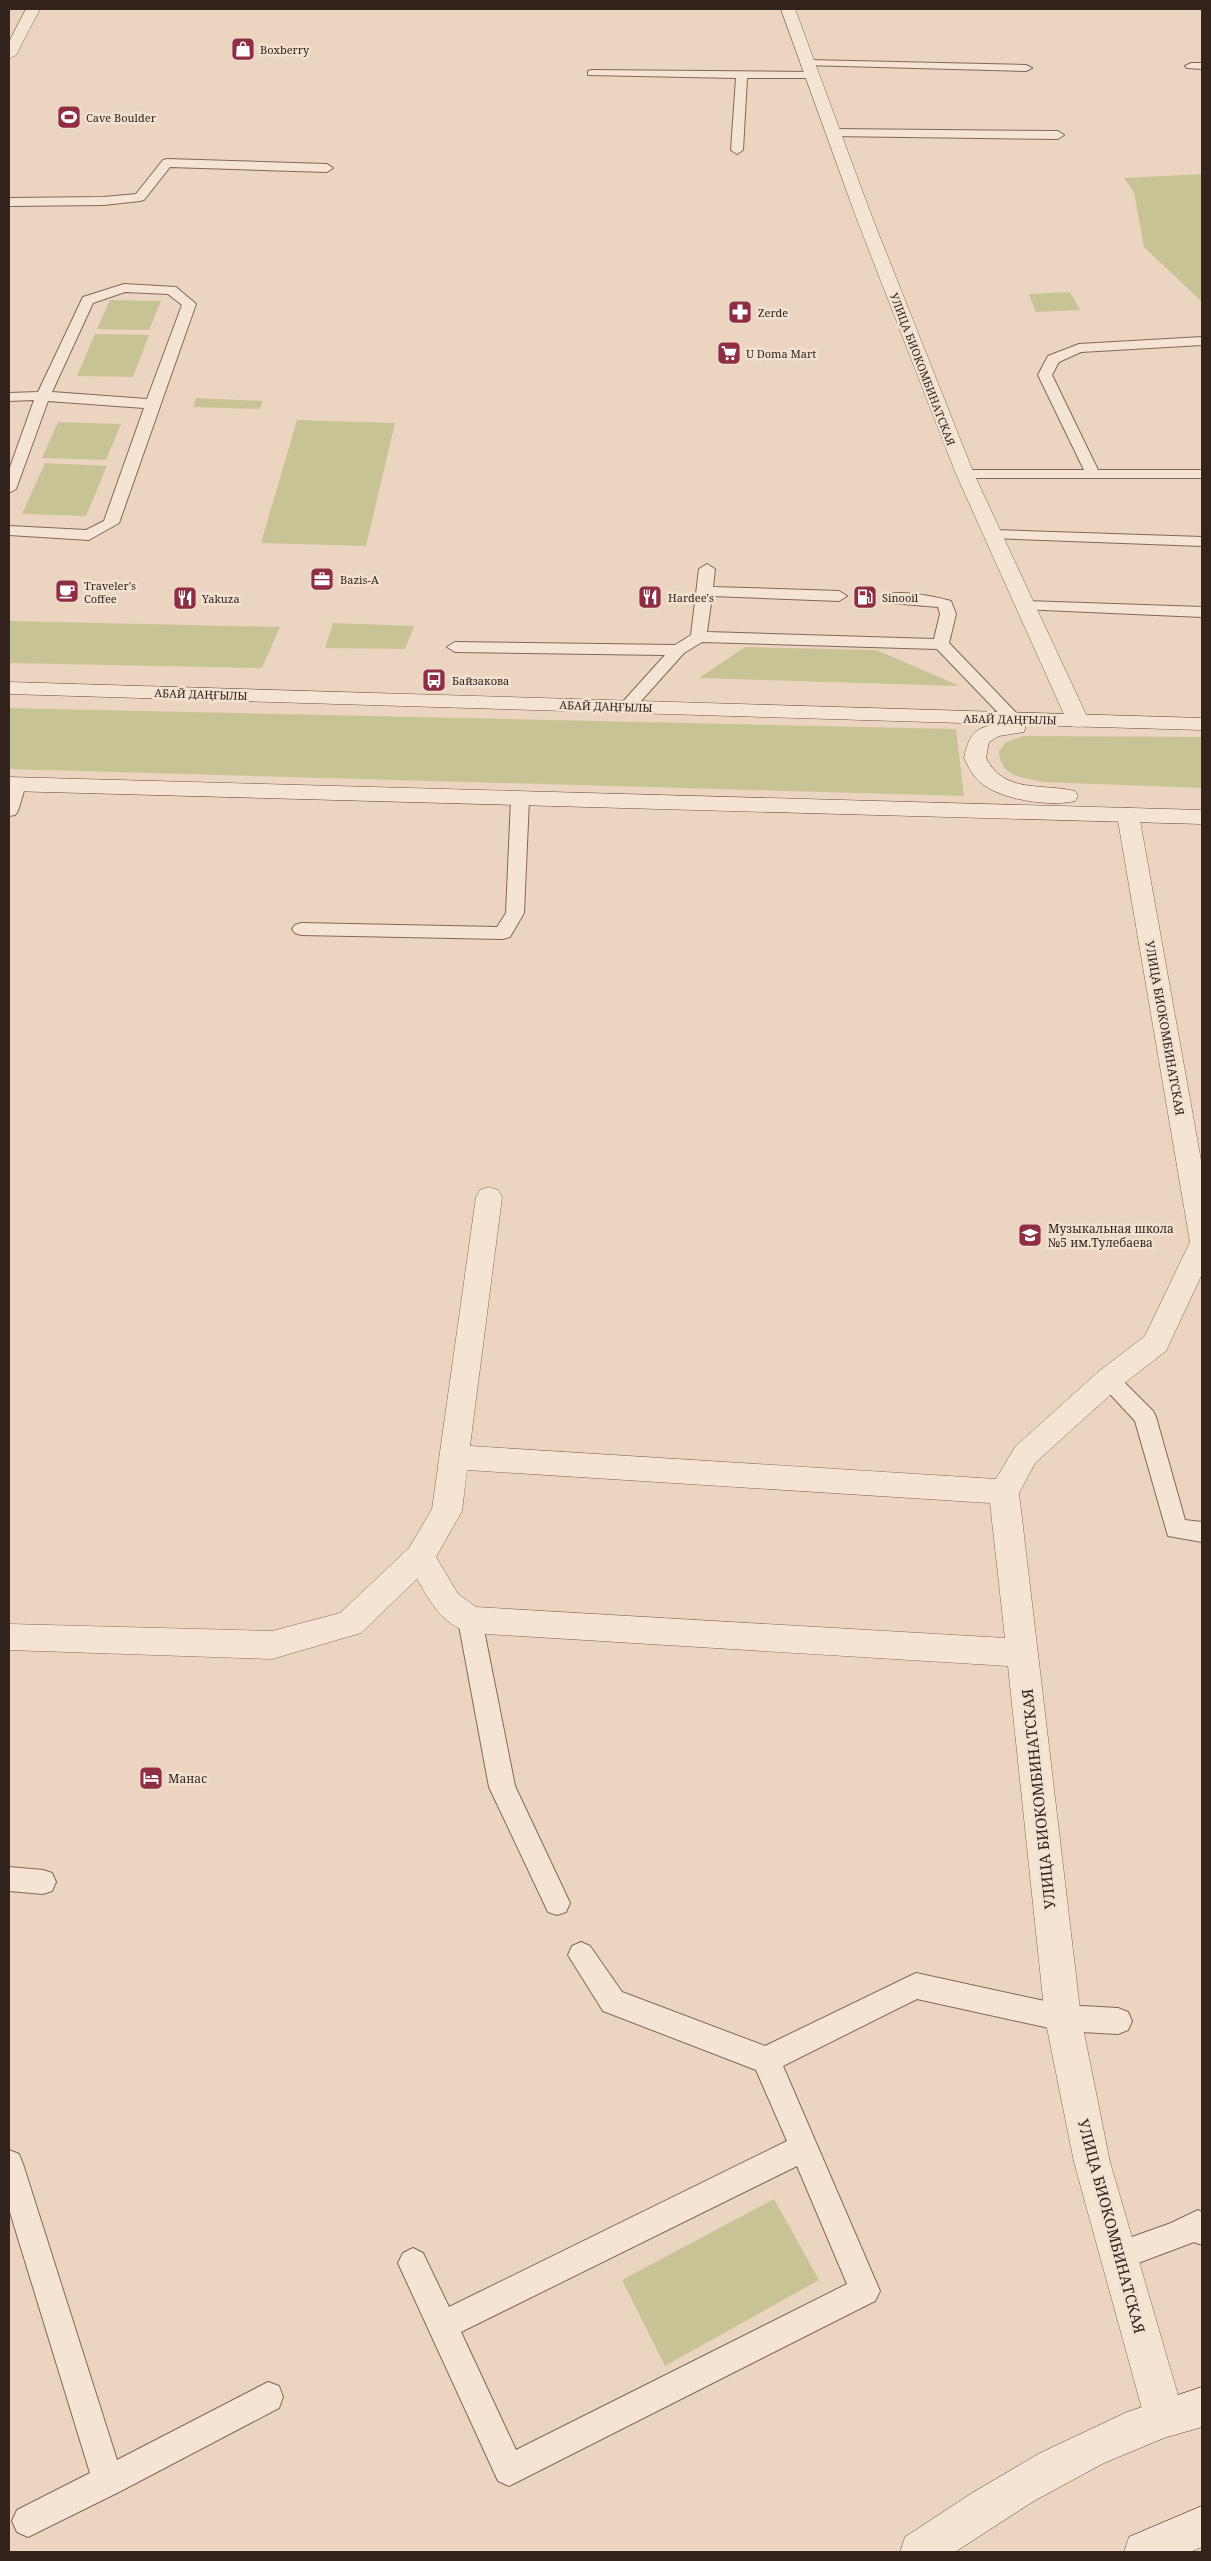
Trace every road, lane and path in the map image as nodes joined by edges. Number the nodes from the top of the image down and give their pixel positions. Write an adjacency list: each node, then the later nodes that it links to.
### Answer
1 (33, 9): 3 (street)
2 (788, 9): 5 (street, УЛИЦА БИОКОМБИНАТСКАЯ)
3 (9, 55)
4 (1026, 68): 5 (lane)
5 (810, 69): 7 (lane); 8 (street, УЛИЦА БИОКОМБИНАТСКАЯ)
6 (592, 73): 7 (lane)
7 (742, 74): 10 (lane)
8 (833, 133): 9 (lane); 17 (street, УЛИЦА БИОКОМБИНАТСКАЯ)
9 (1058, 135)
10 (737, 150)
11 (327, 168): 12 (lane)
12 (9, 202)
13 (1202, 341): 18 (lane)
14 (43, 396): 15 (lane); 16 (lane); 16 (lane); 20 (lane)
15 (9, 397)
16 (152, 404): 21 (lane)
17 (965, 474): 18 (lane); 22 (street, УЛИЦА БИОКОМБИНАТСКАЯ)
18 (1093, 474): 19 (lane)
19 (1202, 474)
20 (9, 489)
21 (9, 531)
22 (993, 535): 23 (lane); 28 (street, УЛИЦА БИОКОМБИНАТСКАЯ)
23 (1202, 542)
24 (707, 569): 25 (lane)
25 (704, 591): 26 (lane); 30 (lane)
26 (839, 596)
27 (890, 598): 31 (lane)
28 (1026, 606): 29 (lane); 37 (street, УЛИЦА БИОКОМБИНАТСКАЯ)
29 (1202, 612)
30 (700, 637): 31 (lane); 33 (lane)
31 (941, 644): 36 (lane)
32 (455, 647): 33 (lane)
33 (678, 650): 35 (lane)
34 (9, 688): 35 (street, АБАЙ ДАҢҒЫЛЫ)
35 (627, 706): 36 (street, АБАЙ ДАҢҒЫЛЫ)
36 (1014, 720): 37 (street, АБАЙ ДАҢҒЫЛЫ)
37 (1078, 721): 38 (street, АБАЙ ДАҢҒЫЛЫ); 41 (street)
38 (1202, 724)
39 (13, 784): 40 (street); 42 (lane)
40 (520, 799): 43 (street); 45 (lane)
41 (1202, 802)
42 (9, 811)
43 (1128, 815): 44 (street); 47 (street, УЛИЦА БИОКОМБИНАТСКАЯ)
44 (1202, 817)
45 (301, 929)
46 (489, 1197): 50 (street)
47 (1202, 1240)
48 (1202, 1245): 49 (street)
49 (1108, 1380): 51 (street); 52 (lane)
50 (454, 1457): 51 (street); 53 (street)
51 (1004, 1492): 56 (street, УЛИЦА БИОКОМБИНАТСКАЯ)
52 (1202, 1532)
53 (420, 1557): 54 (street); 55 (street)
54 (470, 1620): 56 (street); 59 (lane)
55 (9, 1637)
56 (1022, 1653): 61 (street, УЛИЦА БИОКОМБИНАТСКАЯ)
57 (9, 1879): 58 (lane)
58 (43, 1882)
59 (557, 1903)
60 (581, 1955): 63 (lane)
61 (1063, 2018): 62 (lane); 63 (lane); 67 (street, УЛИЦА БИОКОМБИНАТСКАЯ)
62 (1118, 2022)
63 (766, 2060): 64 (lane)
64 (803, 2148): 69 (lane); 69 (lane)
65 (9, 2164): 73 (lane)
66 (1202, 2231): 67 (lane)
67 (1117, 2256): 72 (street, УЛИЦА БИОКОМБИНАТСКАЯ)
68 (413, 2263): 69 (lane)
69 (442, 2326)
70 (268, 2397): 73 (lane)
71 (1202, 2407): 72 (street)
72 (1164, 2416): 76 (street)
73 (108, 2481): 74 (lane)
74 (28, 2521)
75 (1202, 2526): 77 (street)
76 (920, 2552)
77 (1144, 2552)

